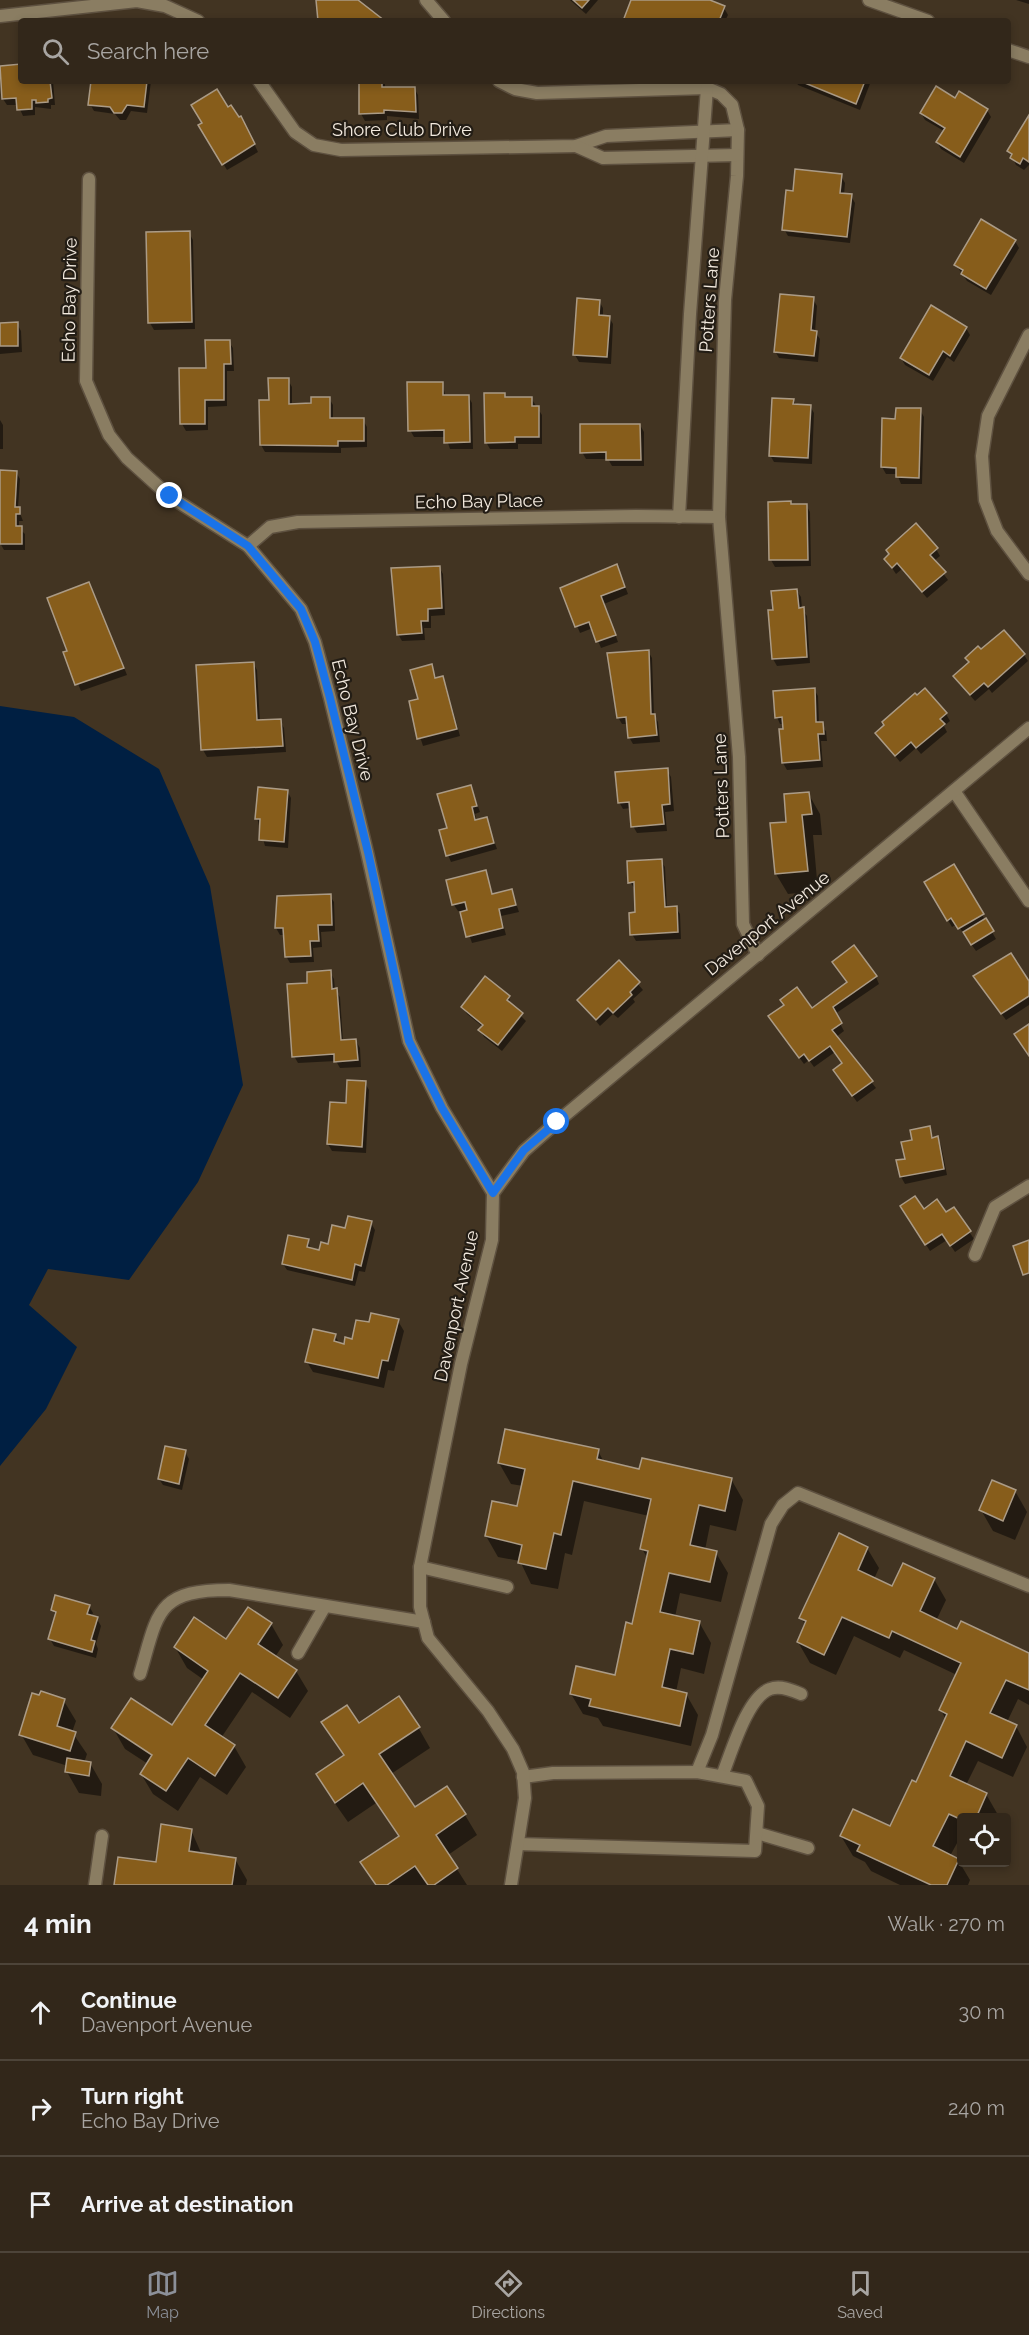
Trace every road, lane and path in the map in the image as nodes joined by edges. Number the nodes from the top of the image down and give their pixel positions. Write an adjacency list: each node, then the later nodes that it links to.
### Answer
1 (426, 0): 5 (street)
2 (869, 0): 6 (street)
3 (0, 16): 4 (street)
4 (191, 18)
5 (441, 18)
6 (920, 18)
7 (1011, 51): 8 (street)
8 (1029, 57)
9 (261, 84): 14 (street, Shore Club Drive)
10 (505, 84): 11 (street)
11 (707, 88): 12 (street, Potters Lane); 13 (street, Potters Lane)
12 (705, 130): 13 (street, Shore Club Drive); 14 (street, Shore Club Drive); 16 (street, Potters Lane)
13 (738, 130): 15 (street, Potters Lane)
14 (576, 146): 16 (street, Shore Club Drive)
15 (737, 155): 16 (street, Shore Club Drive); 20 (street, Potters Lane)
16 (703, 156): 19 (street, Potters Lane)
17 (89, 179): 21 (street, Echo Bay Drive)
18 (1029, 335): 22 (street)
19 (679, 517): 20 (street, Echo Bay Place); 21 (street, Echo Bay Place)
20 (719, 517): 26 (street, Potters Lane)
21 (248, 546): 28 (street, Echo Bay Drive)
22 (1029, 574)
23 (1029, 728): 24 (street, Davenport Avenue)
24 (954, 791): 25 (street); 26 (street, Davenport Avenue)
25 (1029, 901)
26 (758, 954): 28 (street, Davenport Avenue)
27 (1029, 1185): 29 (street)
28 (493, 1193): 30 (street, Davenport Avenue)
29 (975, 1255)
30 (420, 1567): 32 (street); 34 (street, Davenport Avenue)
31 (1029, 1586): 38 (street)
32 (507, 1587)
33 (325, 1606): 34 (street); 35 (street); 36 (street)
34 (424, 1622): 40 (street, Davenport Avenue)
35 (298, 1653)
36 (140, 1674)
37 (801, 1694): 39 (street)
38 (697, 1772): 39 (street); 40 (street)
39 (722, 1776): 41 (street)
40 (523, 1777): 43 (street, Davenport Avenue)
41 (757, 1833): 43 (street); 44 (street)
42 (102, 1836): 45 (street)
43 (518, 1844): 46 (street, Davenport Avenue)
44 (808, 1848)
45 (95, 1885)
46 (511, 1885)

